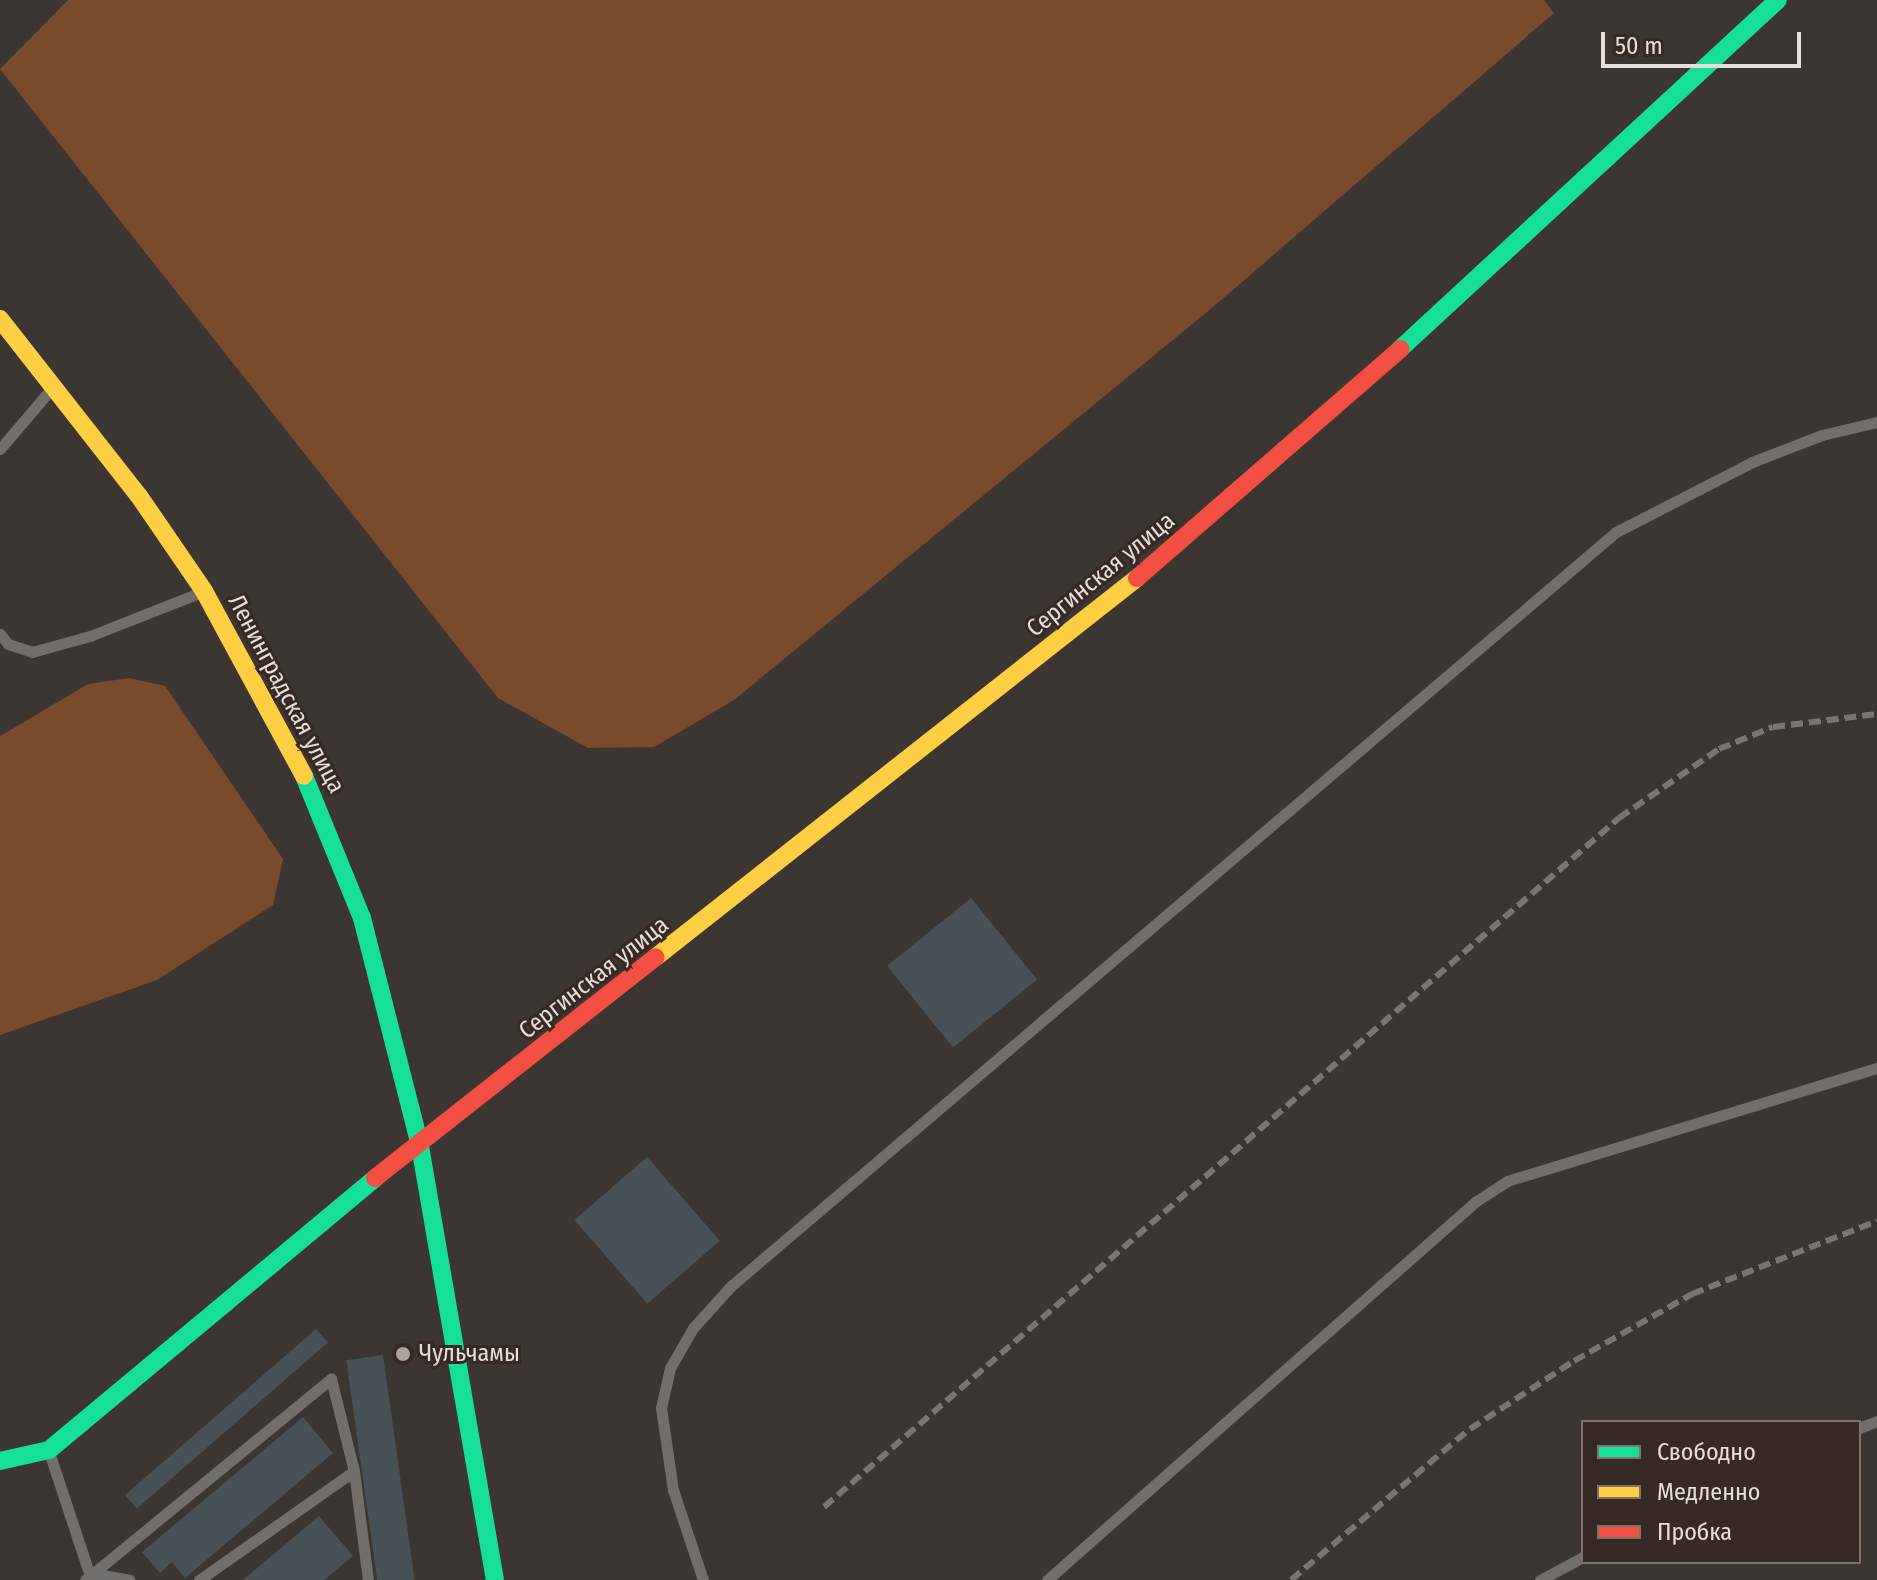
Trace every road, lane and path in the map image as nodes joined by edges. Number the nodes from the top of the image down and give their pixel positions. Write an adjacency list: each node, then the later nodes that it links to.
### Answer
1 (1778, 0): 9 (main road, Сергинская улица)
2 (0, 319): 3 (main road, Ленинградская улица)
3 (54, 386): 5 (lane); 6 (main road, Ленинградская улица)
4 (1877, 422): 19 (lane)
5 (0, 449)
6 (204, 591): 7 (lane); 9 (main road, Ленинградская улица)
7 (0, 634)
8 (1877, 1068): 20 (lane)
9 (420, 1146): 10 (main road, Сергинская улица); 18 (main road, Ленинградская улица)
10 (49, 1450): 11 (main road); 14 (lane)
11 (0, 1461)
12 (354, 1471): 14 (lane); 16 (lane); 17 (lane)
13 (1581, 1558): 21 (lane)
14 (89, 1578): 15 (lane)
15 (129, 1580)
16 (199, 1580)
17 (368, 1580)
18 (495, 1580)
19 (703, 1580)
20 (1047, 1580)
21 (1540, 1580)

